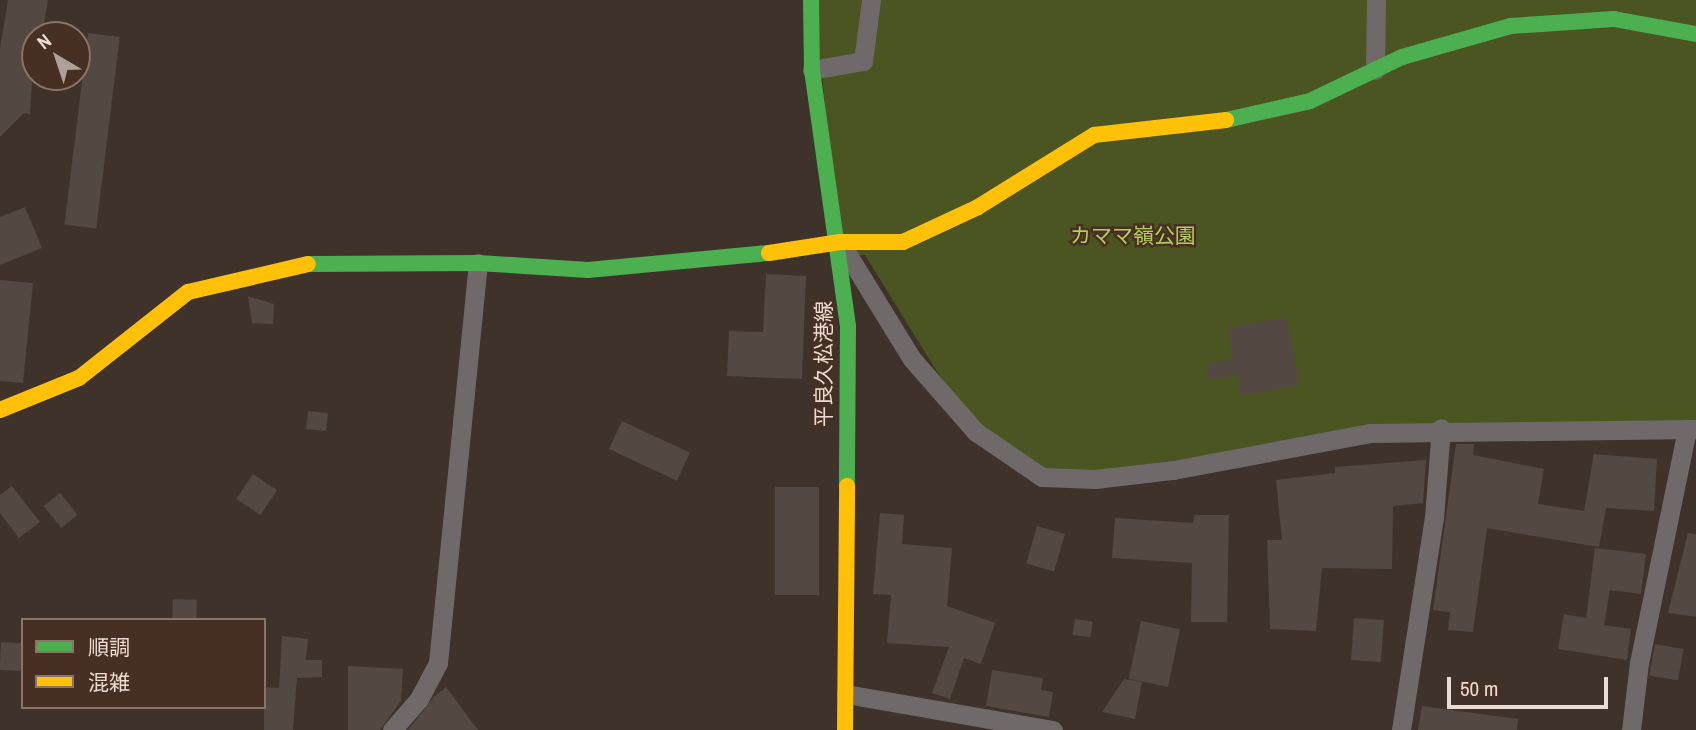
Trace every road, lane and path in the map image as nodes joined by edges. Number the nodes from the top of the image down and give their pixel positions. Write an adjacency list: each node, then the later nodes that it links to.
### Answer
1 (811, 0): 5 (street, 平良久松港線)
2 (871, 0): 5 (street)
3 (1376, 0): 6 (street)
4 (1696, 34): 6 (street)
5 (812, 70): 7 (street, 平良久松港線)
6 (1375, 70): 7 (street)
7 (840, 242): 8 (street); 10 (street); 12 (street, 平良久松港線)
8 (478, 263): 9 (street); 13 (street)
9 (0, 410)
10 (1441, 428): 11 (street); 16 (street)
11 (1691, 429): 17 (street)
12 (846, 694): 14 (street, 平良久松港線); 15 (street)
13 (392, 730)
14 (845, 730)
15 (1053, 730)
16 (1401, 730)
17 (1632, 730)

